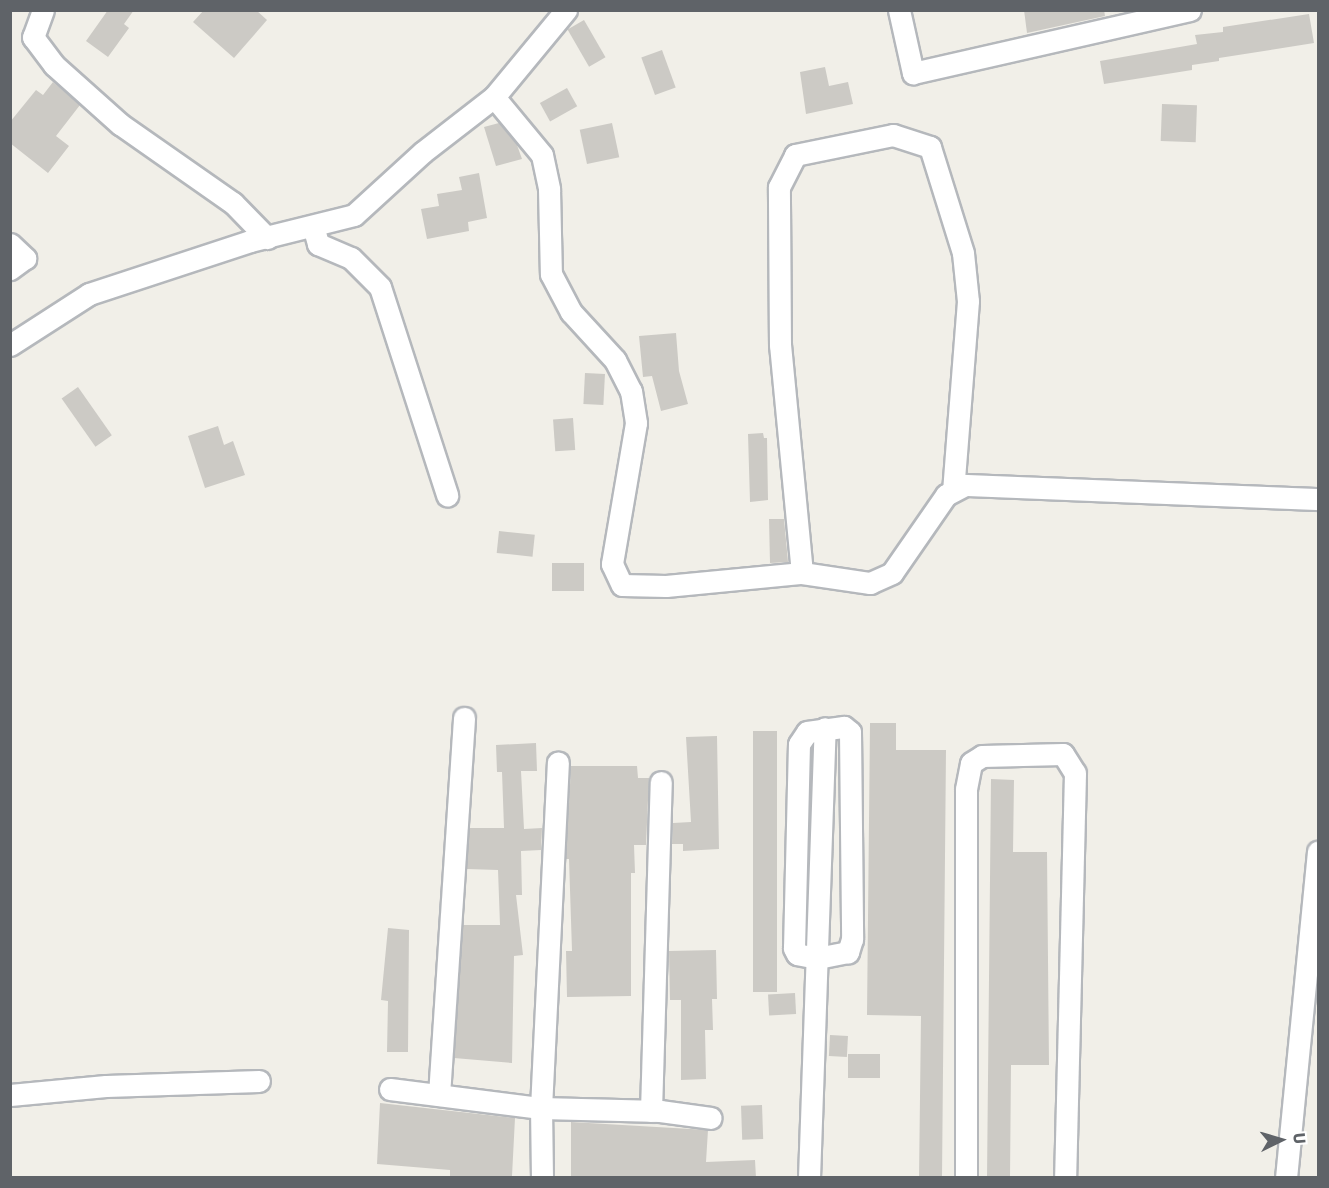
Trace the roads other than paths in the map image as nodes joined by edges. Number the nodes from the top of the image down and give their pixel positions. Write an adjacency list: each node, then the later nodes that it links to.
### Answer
1 (44, 10): 7 (street)
2 (566, 10): 5 (street)
3 (900, 10): 4 (street)
4 (1190, 10)
5 (494, 97): 6 (street); 14 (street)
6 (313, 226): 7 (street); 12 (street)
7 (267, 238): 10 (street)
8 (10, 244): 9 (street)
9 (10, 270)
10 (10, 345)
11 (953, 490): 13 (street); 14 (street); 14 (street)
12 (447, 495)
13 (1318, 499)
14 (802, 573)
15 (464, 718): 24 (street)
16 (558, 762): 25 (street)
17 (661, 782): 26 (street)
18 (1318, 852): 20 (street)
19 (817, 958): 19 (street); 29 (street)
20 (1313, 960): 32 (street)
21 (259, 1081): 23 (street)
22 (390, 1089): 24 (street)
23 (10, 1095)
24 (439, 1095): 25 (street)
25 (541, 1108): 26 (street); 28 (street)
26 (651, 1111): 27 (street)
27 (711, 1118)
28 (542, 1178)
29 (809, 1178)
30 (966, 1178): 31 (street)
31 (1065, 1178)
32 (1286, 1178)

